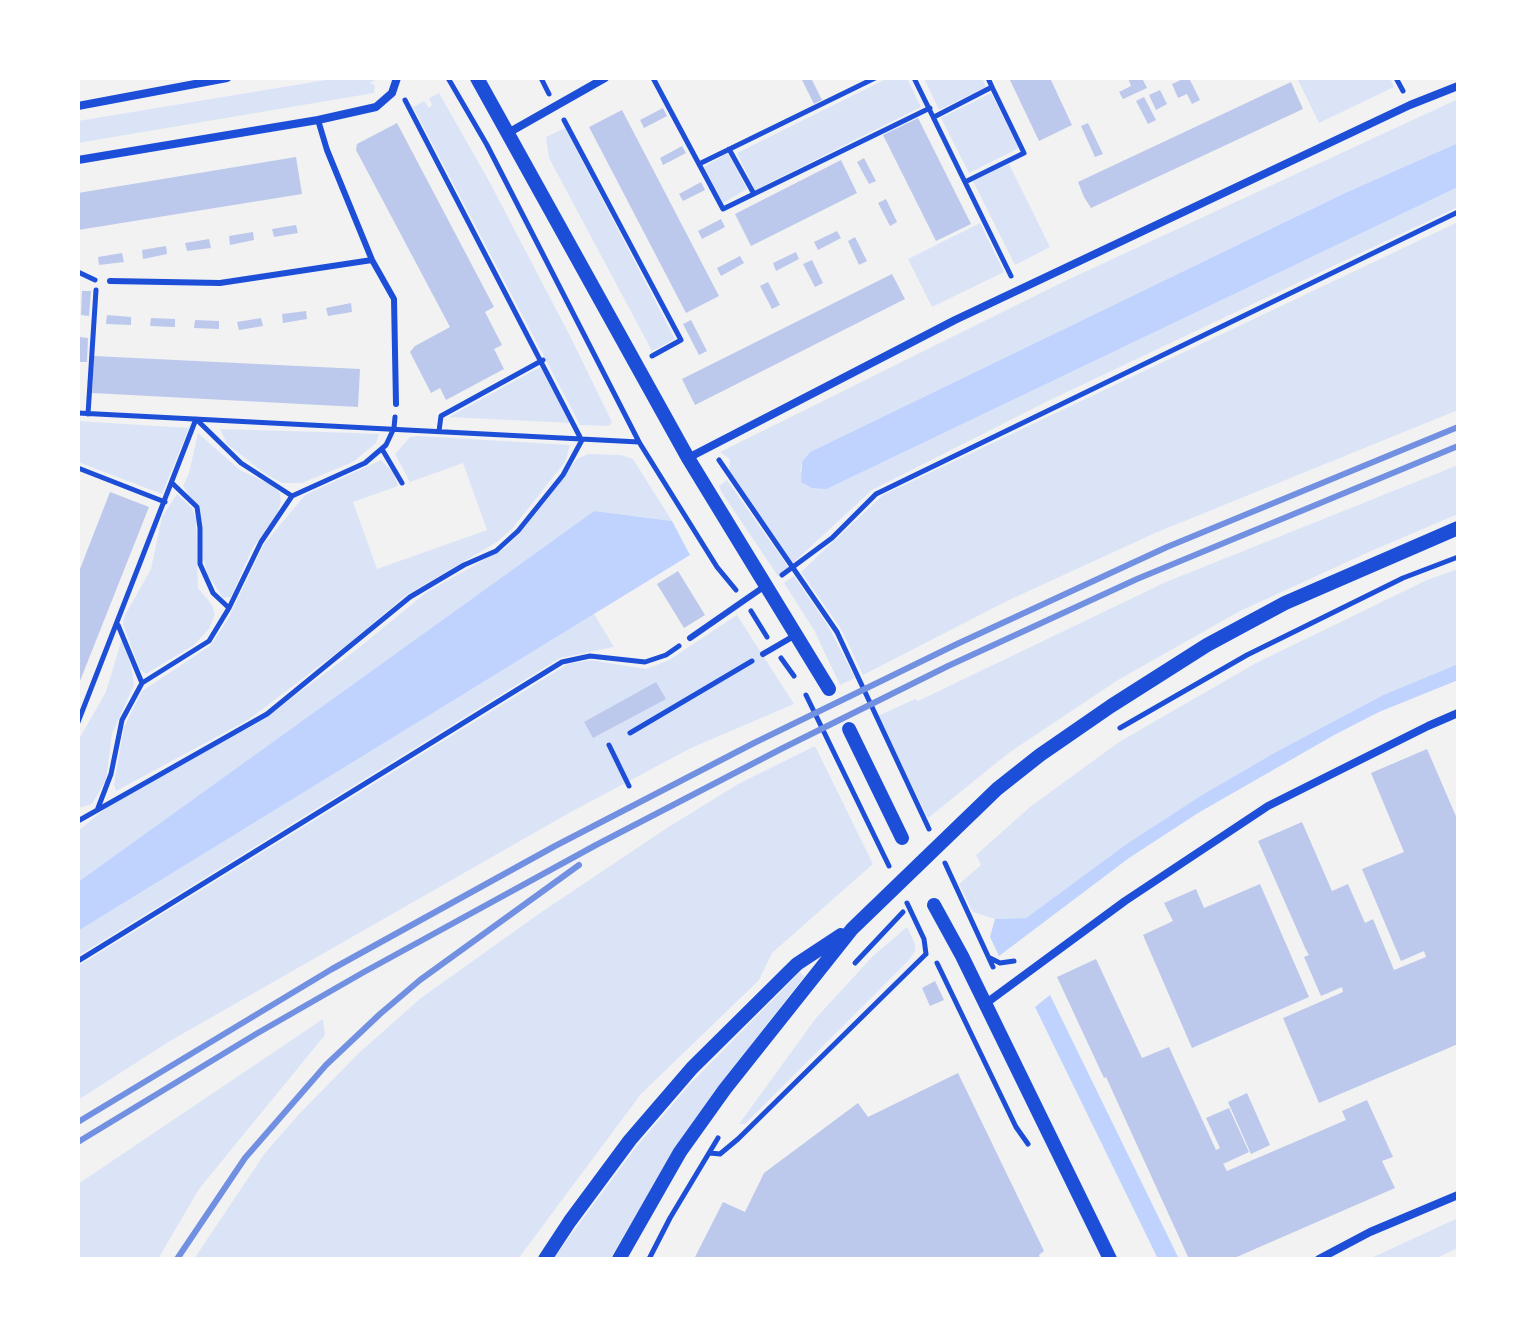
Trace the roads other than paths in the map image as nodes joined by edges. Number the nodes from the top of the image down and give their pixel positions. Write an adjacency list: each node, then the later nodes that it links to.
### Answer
1 (227, 78): 6 (street)
2 (477, 78): 8 (street)
3 (605, 78): 8 (street)
4 (397, 81): 7 (street)
5 (1458, 86): 13 (street)
6 (78, 106)
7 (318, 120): 9 (street); 10 (lane)
8 (508, 133): 13 (street)
9 (78, 160)
10 (372, 260): 11 (lane); 12 (lane)
11 (110, 281)
12 (396, 404)
13 (688, 458): 15 (street)
14 (1458, 528): 24 (street)
15 (765, 586): 16 (street); 17 (lane)
16 (797, 634): 18 (lane); 19 (street)
17 (690, 638)
18 (763, 654)
19 (829, 689)
20 (1458, 713): 25 (street)
21 (849, 729): 22 (street)
22 (902, 838)
23 (934, 905): 25 (street)
24 (852, 929): 27 (street); 28 (street)
25 (985, 1004): 29 (street)
26 (1458, 1195): 30 (street)
27 (545, 1259)
28 (619, 1259)
29 (1110, 1259)
30 (1319, 1259)

